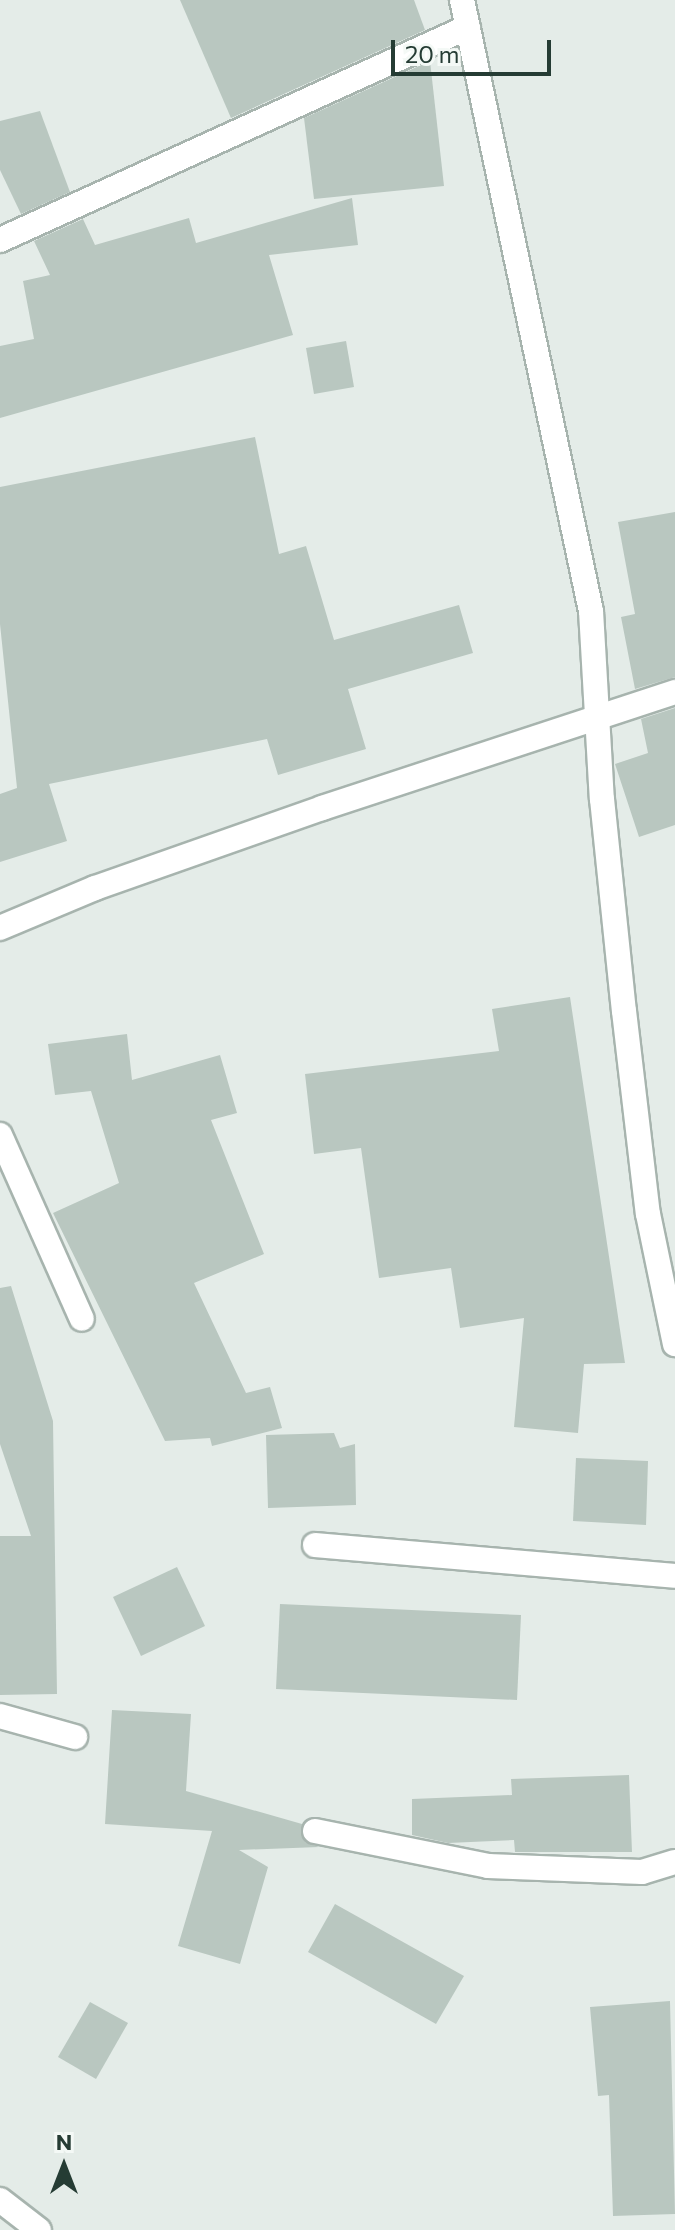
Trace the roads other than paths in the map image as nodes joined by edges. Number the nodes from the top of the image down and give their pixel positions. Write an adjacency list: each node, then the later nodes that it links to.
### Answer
1 (462, 0): 2 (street)
2 (468, 27): 3 (street); 5 (street)
3 (0, 240)
4 (675, 692): 5 (street)
5 (597, 715): 6 (street); 9 (street)
6 (0, 928)
7 (0, 1135): 8 (street)
8 (82, 1319)
9 (675, 1344)
10 (315, 1545): 11 (street)
11 (675, 1576)
12 (0, 1716): 13 (street)
13 (75, 1737)
14 (315, 1831): 15 (street)
15 (675, 1862)
16 (0, 2200): 17 (street)
17 (39, 2230)

